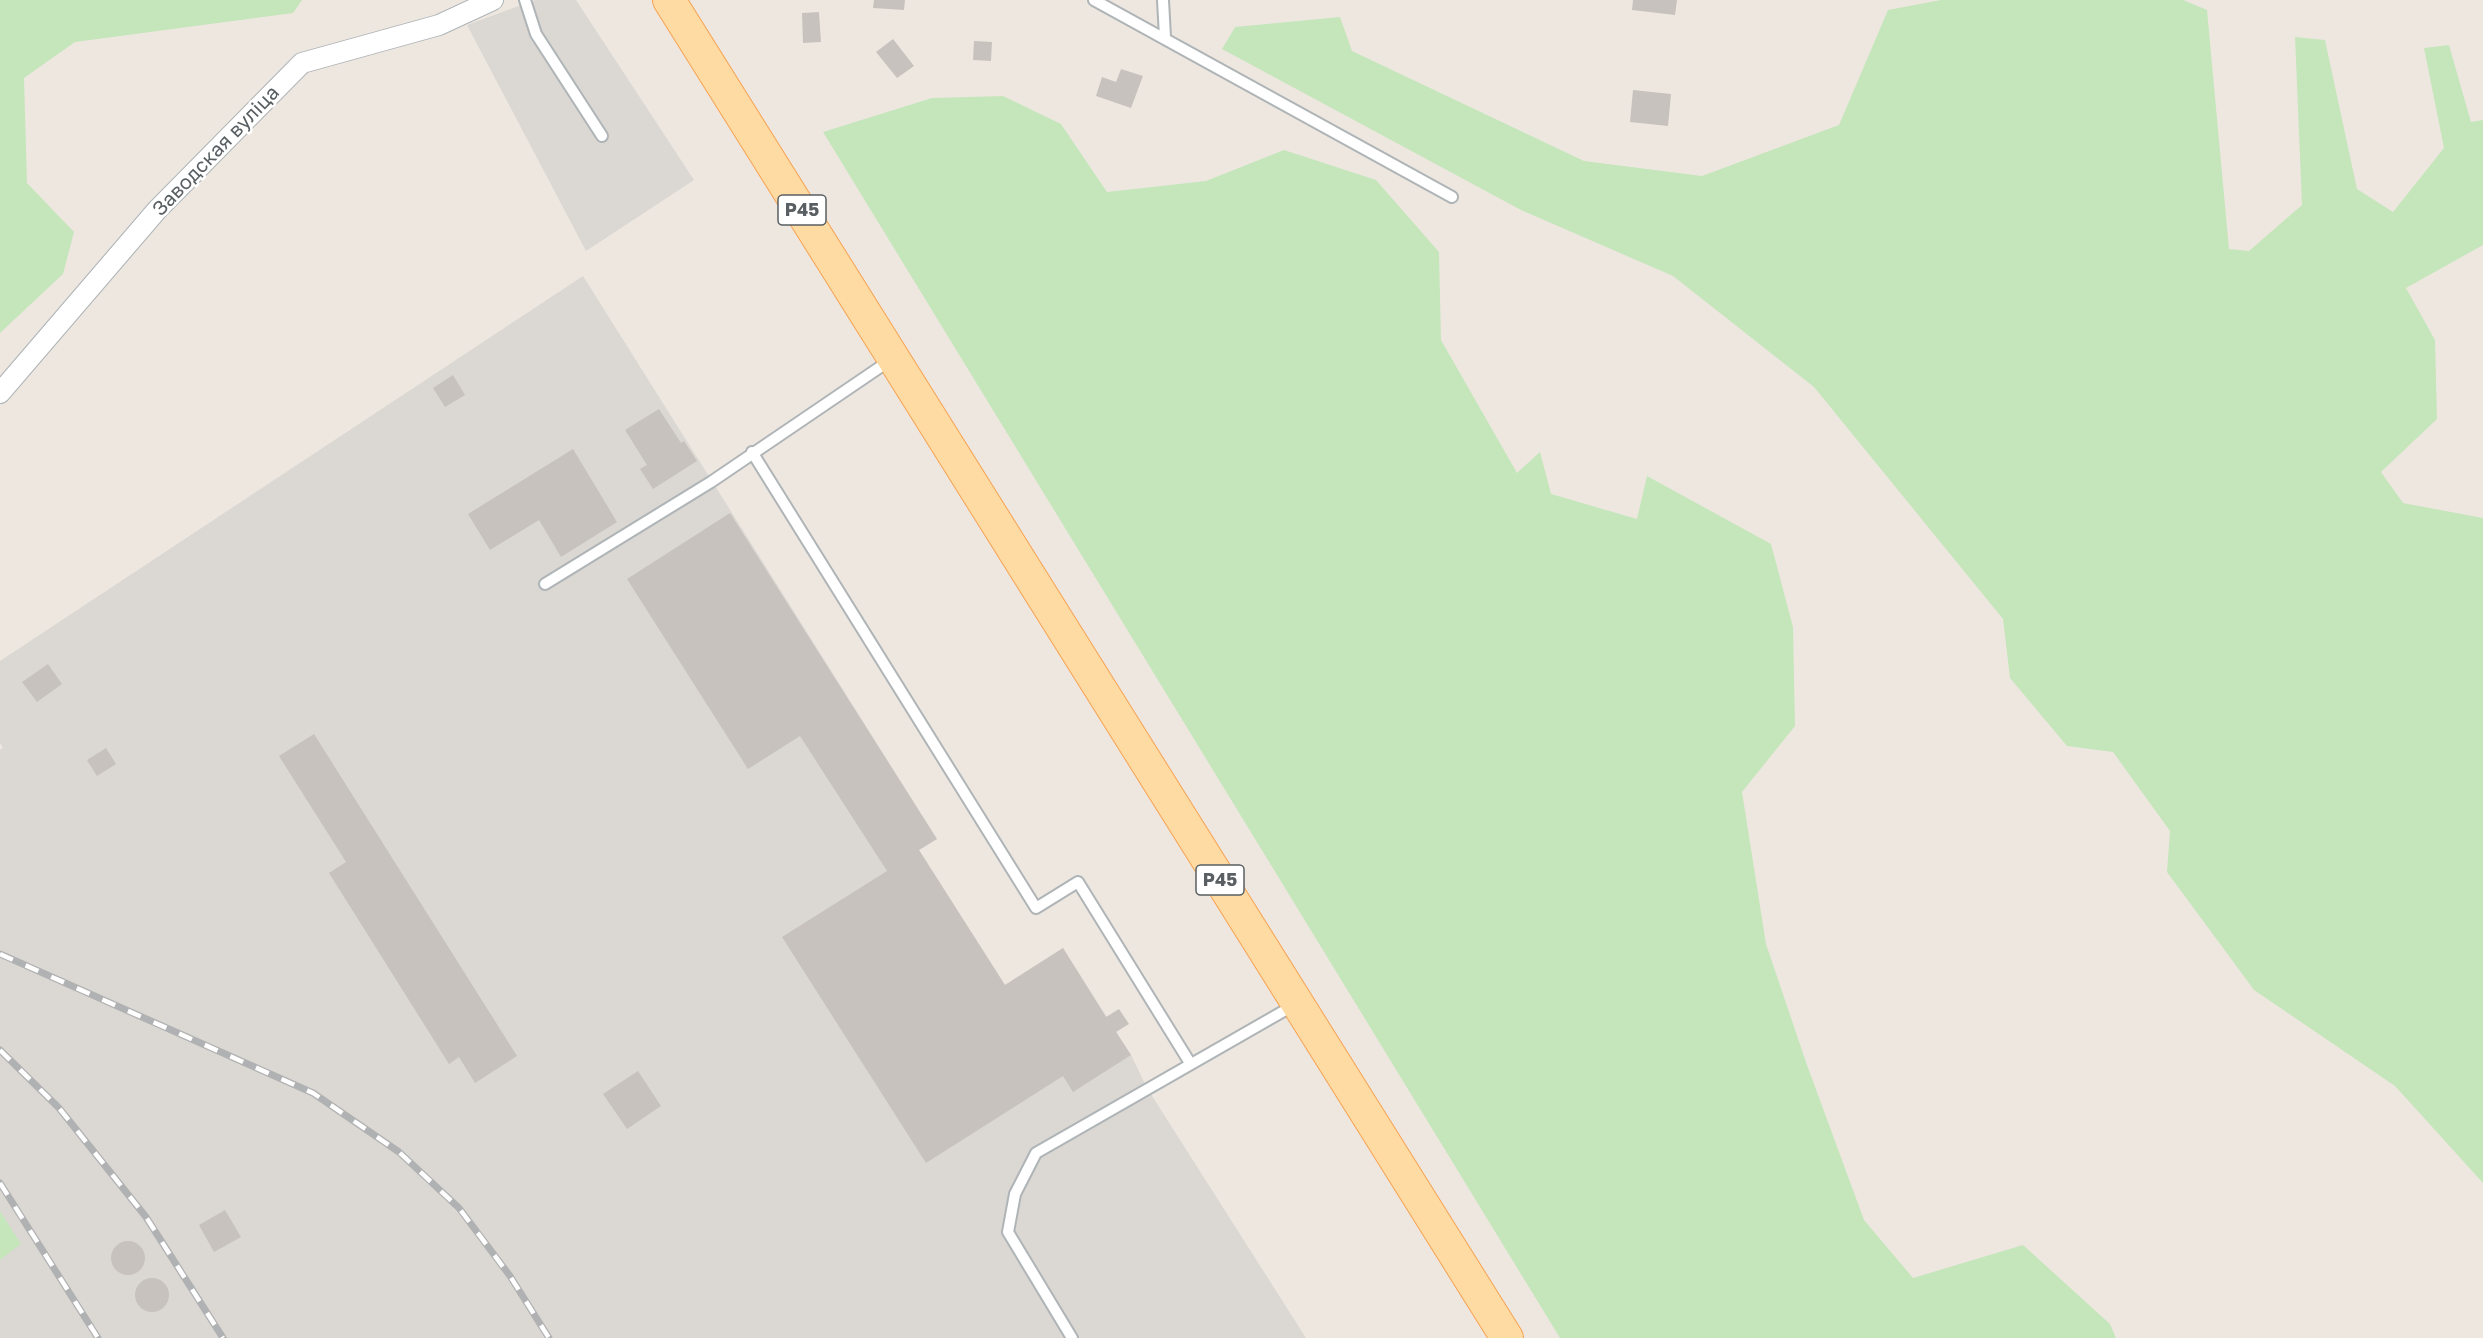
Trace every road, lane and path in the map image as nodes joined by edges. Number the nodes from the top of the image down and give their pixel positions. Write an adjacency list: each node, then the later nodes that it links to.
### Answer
1 (493, 0): 10 (street, Заводская вуліца)
2 (525, 0): 7 (lane)
3 (669, 0): 9 (main road, Р45)
4 (1094, 0): 6 (lane)
5 (1163, 0): 6 (lane)
6 (1165, 37): 8 (lane)
7 (603, 136)
8 (1452, 197)
9 (894, 357): 11 (lane); 13 (main road, Р45)
10 (0, 393)
11 (752, 452): 12 (lane); 14 (lane)
12 (545, 584)
13 (1296, 1004): 14 (lane); 16 (main road, Р45)
14 (1190, 1063): 15 (lane)
15 (1072, 1338)
16 (1507, 1338)

